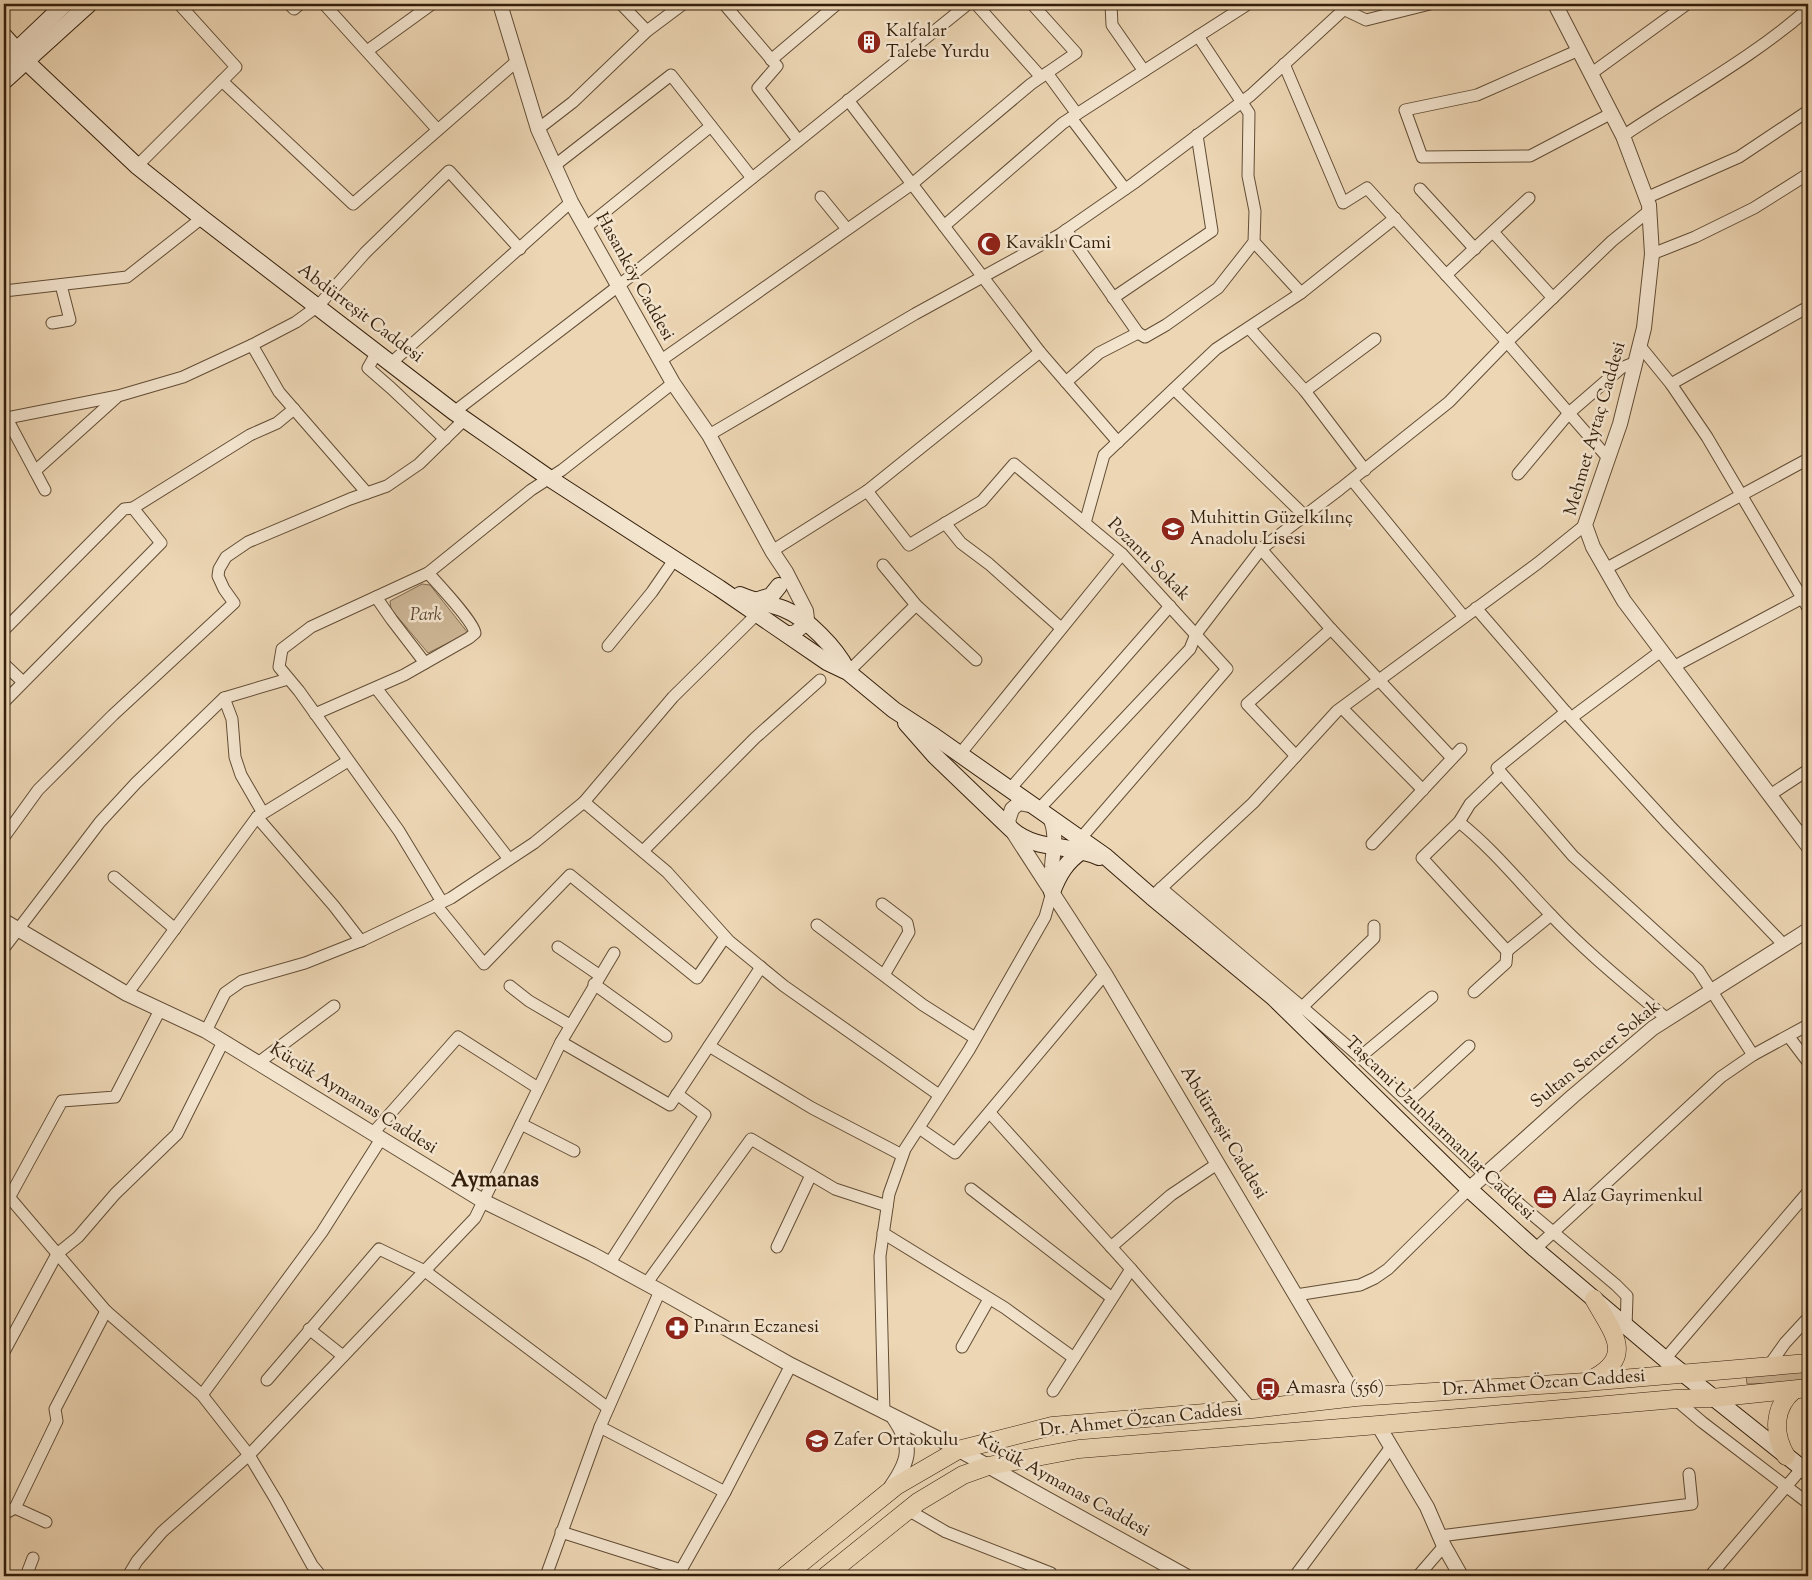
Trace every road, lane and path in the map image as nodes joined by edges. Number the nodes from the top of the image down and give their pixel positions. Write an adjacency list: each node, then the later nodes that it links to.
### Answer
1 (65, 4): 28 (main road)
2 (89, 4): 28 (main road)
3 (179, 4): 37 (street)
4 (289, 4): 5 (street)
5 (300, 4)
6 (324, 4): 27 (street)
7 (432, 4): 27 (street)
8 (500, 4): 30 (street, Hasanköy Caddesi)
9 (621, 4): 23 (street)
10 (683, 4): 23 (street)
11 (724, 4): 29 (street)
12 (837, 4): 29 (street)
13 (968, 4): 38 (street)
14 (976, 4): 35 (street)
15 (1032, 4): 35 (street)
16 (1111, 4): 33 (street)
17 (1248, 4): 25 (street)
18 (1430, 4): 21 (street)
19 (1688, 4): 34 (street)
20 (1557, 5): 26 (street, Mehmet Aytaç Caddesi)
21 (1346, 7): 32 (street)
22 (1808, 9): 47 (street)
23 (647, 31): 45 (street)
24 (4, 36): 28 (main road, Abdürreşit Caddesi)
25 (1198, 36): 33 (street); 39 (street)
26 (1579, 50): 34 (street, Mehmet Aytaç Caddesi); 41 (street)
27 (367, 52): 44 (street)
28 (21, 56): 31 (main road); 36 (main road); 49 (main road, Abdürreşit Caddesi)
29 (771, 60): 48 (street)
30 (517, 61): 44 (street); 45 (street, Hasanköy Caddesi)
31 (4, 62)
32 (1284, 64): 39 (street); 61 (street)
33 (1144, 71): 42 (street)
34 (1592, 73): 41 (street, Mehmet Aytaç Caddesi)
35 (1044, 75): 42 (street); 53 (street)
36 (4, 81)
37 (222, 81): 44 (street); 49 (street)
38 (848, 100): 48 (street); 53 (street)
39 (1242, 101): 46 (street); 67 (street)
40 (1808, 111): 59 (street)
41 (1612, 113): 47 (street, Mehmet Aytaç Caddesi)
42 (1074, 116): 54 (street); 62 (street)
43 (711, 126): 50 (street); 52 (street); 63 (street)
44 (437, 129)
45 (538, 129): 50 (street, Hasanköy Caddesi)
46 (1197, 135): 54 (street); 77 (street)
47 (1623, 136): 59 (street, Mehmet Aytaç Caddesi)
48 (798, 140): 52 (street)
49 (137, 166): 60 (main road, Abdürreşit Caddesi)
50 (554, 166): 58 (street, Hasanköy Caddesi)
51 (1808, 174): 70 (street)
52 (752, 178): 74 (street)
53 (912, 184): 62 (street); 64 (street)
54 (1125, 188): 65 (street)
55 (1420, 189): 69 (street)
56 (821, 196): 64 (street)
57 (1528, 198): 66 (street)
58 (571, 202): 63 (street, Hasanköy Caddesi); 68 (street)
59 (1648, 204): 70 (street, Mehmet Aytaç Caddesi); 78 (street)
60 (202, 218): 73 (street); 79 (main road, Abdürreşit Caddesi)
61 (1395, 218): 71 (street); 76 (street)
62 (944, 226): 72 (street)
63 (585, 228): 74 (street, Hasanköy Caddesi)
64 (847, 229): 90 (street)
65 (1066, 230): 72 (street); 77 (street)
66 (1493, 232): 69 (street); 78 (street)
67 (1254, 242): 76 (street); 83 (street)
68 (520, 249): 79 (street); 92 (street)
69 (1475, 249): 71 (street)
70 (1652, 254): 87 (street, Mehmet Aytaç Caddesi)
71 (1446, 275): 85 (street)
72 (982, 277): 89 (street); 103 (street)
73 (61, 285): 75 (street); 81 (street)
74 (617, 286): 90 (street, Hasanköy Caddesi); 101 (street)
75 (4, 291)
76 (1301, 294): 82 (street)
77 (1113, 298): 83 (street)
78 (1553, 298): 85 (street)
79 (318, 306): 86 (street); 88 (main road, Abdürreşit Caddesi)
80 (1808, 307): 95 (street)
81 (52, 323)
82 (1249, 328): 96 (street); 97 (street)
83 (1138, 333): 93 (street)
84 (1375, 339): 97 (street)
85 (1507, 342): 100 (street); 108 (street)
86 (252, 345): 98 (street); 99 (street)
87 (1640, 346): 91 (street, Mehmet Aytaç Caddesi); 95 (street)
88 (377, 352): 92 (main road, Abdürreşit Caddesi); 104 (street)
89 (1040, 352): 93 (street); 114 (street)
90 (660, 361): 94 (street, Hasanköy Caddesi)
91 (1636, 362): 100 (street); 106 (street, Mehmet Aytaç Caddesi)
92 (391, 363): 101 (main road, Abdürreşit Caddesi)
93 (1066, 382): 105 (street)
94 (673, 383): 103 (street, Hasanköy Caddesi); 111 (street)
95 (1671, 384): 116 (street)
96 (1174, 390): 105 (street); 118 (street)
97 (1305, 391): 108 (street)
98 (118, 396): 102 (street); 109 (street)
99 (294, 409): 115 (street); 117 (street)
100 (1569, 413): 106 (street); 110 (street)
101 (460, 415): 104 (street); 111 (main road, Abdürreşit Caddesi)
102 (5, 418): 109 (street)
103 (709, 435): 123 (street, Hasanköy Caddesi)
104 (445, 439): 115 (street)
105 (1118, 442): 120 (street)
106 (1608, 458): 121 (street, Mehmet Aytaç Caddesi)
107 (1808, 459): 116 (street)
108 (1365, 470): 112 (street)
109 (35, 471): 113 (street)
110 (1518, 474)
111 (549, 478): 125 (main road, Abdürreşit Caddesi); 128 (street)
112 (1352, 480): 118 (street); 138 (street)
113 (45, 490)
114 (867, 491): 119 (street); 123 (street)
115 (366, 493): 177 (street)
116 (1741, 494): 127 (street); 131 (street)
117 (133, 508): 141 (street); 154 (street)
118 (1305, 516): 122 (street)
119 (945, 523): 120 (street, Pozantı Sokak); 139 (street)
120 (1085, 523): 124 (street, Pozantı Sokak)
121 (1585, 525): 127 (street, Mehmet Aytaç Caddesi); 136 (street)
122 (1261, 549): 140 (street); 143 (street)
123 (772, 551): 129 (street, Hasanköy Caddesi); 137 (street, Hasanköy Caddesi)
124 (1122, 554): 133 (street, Pozantı Sokak); 139 (street)
125 (674, 560): 135 (main road, Abdürreşit Caddesi); 144 (street)
126 (883, 565): 132 (street)
127 (1605, 569): 145 (street, Mehmet Aytaç Caddesi)
128 (428, 573): 130 (street); 147 (street)
129 (779, 586): 134 (street, Hasanköy Caddesi); 135 (main road)
130 (376, 597): 147 (street); 151 (street)
131 (1806, 600): 149 (street)
132 (916, 605): 146 (street); 150 (street)
133 (1170, 606): 143 (street, Pozantı Sokak); 169 (street)
134 (778, 607): 135 (main road, Abdürreşit Caddesi); 137 (main road, Abdürreşit Caddesi); 142 (street, Hasanköy Caddesi)
135 (756, 608): 142 (main road, Abdürreşit Caddesi); 172 (street)
136 (1476, 608): 138 (street); 161 (street)
137 (806, 617): 142 (street); 150 (main road, Abdürreşit Caddesi)
138 (1464, 617): 153 (street)
139 (1061, 628): 163 (street)
140 (1331, 629): 153 (street); 164 (street)
141 (4, 630)
142 (784, 632): 150 (main road, Abdürreşit Caddesi)
143 (1196, 634): 173 (street); 179 (street, Pozantı Sokak)
144 (608, 646)
145 (1661, 651): 149 (street, Mehmet Aytaç Caddesi); 161 (street)
146 (976, 660)
147 (425, 663): 155 (street)
148 (4, 664): 154 (street)
149 (1673, 667): 171 (street, Mehmet Aytaç Caddesi)
150 (848, 672): 159 (main road, Abdürreşit Caddesi)
151 (288, 679): 156 (street); 160 (street)
152 (820, 680): 182 (street)
153 (1379, 680): 158 (street); 165 (street)
154 (23, 682): 157 (street)
155 (376, 688): 160 (street); 183 (street)
156 (224, 698): 174 (street); 193 (street)
157 (4, 702)
158 (1342, 708): 164 (street); 170 (street)
159 (894, 710): 163 (main road, Abdürreşit Caddesi); 176 (main road, Abdürreşit Caddesi)
160 (315, 714): 166 (street)
161 (1568, 715): 168 (street); 198 (street)
162 (1461, 749): 165 (street)
163 (960, 754): 169 (main road, Abdürreşit Caddesi)
164 (1296, 756): 186 (street)
165 (1452, 758): 170 (street)
166 (348, 762): 174 (street); 187 (street)
167 (1808, 770): 171 (street)
168 (1501, 774): 175 (street); 209 (street)
169 (1010, 789): 173 (main road, Abdürreşit Caddesi)
170 (1423, 790): 178 (street)
171 (1770, 795): 181 (street, Mehmet Aytaç Caddesi)
172 (584, 802): 182 (street); 183 (street)
173 (1040, 810): 176 (street); 179 (main road, Taşcami Uzunharmanlar Caddesi); 180 (street)
174 (260, 815): 194 (street); 197 (street)
175 (1459, 822): 189 (street); 201 (street)
176 (1011, 829): 180 (main road, Taşcami Uzunharmanlar Caddesi); 185 (street, Abdürreşit Caddesi)
177 (4, 837)
178 (1372, 844)
179 (1081, 845): 180 (main road, Taşcami Uzunharmanlar Caddesi); 185 (main road); 186 (main road, Taşcami Uzunharmanlar Caddesi)
180 (1054, 846): 185 (street)
181 (1808, 846)
182 (643, 851): 196 (street)
183 (509, 859): 187 (street)
184 (114, 877): 194 (street)
185 (1052, 892): 204 (street, Abdürreşit Caddesi); 221 (street)
186 (1156, 892): 214 (main road, Taşcami Uzunharmanlar Caddesi)
187 (439, 904): 196 (street); 197 (street)
188 (882, 904): 205 (street)
189 (1551, 915): 201 (street); 215 (street)
190 (4, 921): 193 (street, Küçük Aymanas Caddesi)
191 (817, 925): 205 (street)
192 (1374, 926): 214 (street)
193 (17, 929): 200 (street); 210 (street, Küçük Aymanas Caddesi)
194 (175, 929): 210 (street)
195 (1808, 930): 198 (street, Sultan Sencer Sokak)
196 (725, 937): 203 (street)
197 (361, 941): 218 (street)
198 (1784, 945): 209 (street, Sultan Sencer Sokak)
199 (558, 947): 206 (street)
200 (4, 948)
201 (1507, 951): 208 (street)
202 (614, 953): 206 (street)
203 (761, 967): 224 (street); 232 (street)
204 (1105, 974): 234 (street); 240 (street, Abdürreşit Caddesi)
205 (884, 975): 221 (street)
206 (597, 979): 217 (street); 219 (street)
207 (510, 986): 217 (street)
208 (1474, 992)
209 (1711, 992): 215 (street, Sultan Sencer Sokak); 226 (street)
210 (127, 994): 213 (street, Küçük Aymanas Caddesi)
211 (1432, 997): 227 (street)
212 (334, 1006): 229 (street)
213 (160, 1010): 218 (street, Küçük Aymanas Caddesi); 246 (street)
214 (1298, 1011): 227 (street); 244 (main road, Taşcami Uzunharmanlar Caddesi)
215 (1667, 1019): 241 (street, Sultan Sencer Sokak)
216 (1808, 1025): 220 (street)
217 (570, 1026): 223 (street)
218 (206, 1031): 222 (street, Küçük Aymanas Caddesi)
219 (666, 1036)
220 (1789, 1036): 226 (street); 228 (street)
221 (975, 1038): 232 (street)
222 (223, 1042): 229 (street, Küçük Aymanas Caddesi); 254 (street)
223 (560, 1042): 230 (street); 231 (street)
224 (709, 1046): 231 (street); 239 (street)
225 (1469, 1046): 233 (street)
226 (1753, 1055): 249 (street)
227 (1360, 1057): 233 (street)
228 (1808, 1062)
229 (258, 1063): 237 (street, Küçük Aymanas Caddesi)
230 (538, 1088): 235 (street); 237 (street)
231 (677, 1094): 255 (street)
232 (939, 1095): 236 (street)
233 (1408, 1102): 241 (street)
234 (990, 1113): 236 (street); 252 (street)
235 (521, 1124): 238 (street); 247 (street)
236 (919, 1128): 239 (street)
237 (377, 1136): 247 (street, Küçük Aymanas Caddesi); 281 (street)
238 (574, 1151)
239 (902, 1155): 248 (street)
240 (1217, 1164): 252 (street); 260 (street, Abdürreşit Caddesi)
241 (1484, 1174): 244 (street, Sultan Sencer Sokak); 249 (street)
242 (811, 1175): 248 (street); 251 (street); 258 (street)
243 (971, 1189): 261 (street)
244 (1469, 1189): 253 (main road, Taşcami Uzunharmanlar Caddesi); 260 (street)
245 (1808, 1192): 272 (street)
246 (6, 1194): 254 (street)
247 (483, 1201): 255 (street, Küçük Aymanas Caddesi); 257 (street)
248 (887, 1206): 250 (street)
249 (1552, 1232): 253 (street); 266 (street)
250 (883, 1233): 262 (street); 287 (street)
251 (777, 1247)
252 (1111, 1247): 256 (street)
253 (1535, 1249): 263 (main road, Taşcami Uzunharmanlar Caddesi)
254 (57, 1254): 264 (street); 269 (street)
255 (609, 1264): 258 (street, Küçük Aymanas Caddesi)
256 (1131, 1270): 261 (street); 286 (street)
257 (425, 1271): 267 (street); 270 (street); 285 (street)
258 (646, 1284): 259 (street, Küçük Aymanas Caddesi)
259 (660, 1291): 274 (street, Küçük Aymanas Caddesi); 285 (street)
260 (1296, 1295): 282 (street, Abdürreşit Caddesi)
261 (1112, 1298): 271 (street)
262 (989, 1299): 268 (street); 271 (street)
263 (1594, 1299): 266 (main road, Taşcami Uzunharmanlar Caddesi); 278 (main road)
264 (106, 1311): 281 (street); 301 (street)
265 (1808, 1318): 275 (street)
266 (1626, 1328): 272 (main road, Taşcami Uzunharmanlar Caddesi)
267 (309, 1329): 270 (street); 277 (street)
268 (962, 1347)
269 (4, 1352)
270 (343, 1356): 292 (street)
271 (1074, 1358): 280 (street)
272 (1665, 1359): 276 (main road, Taşcami Uzunharmanlar Caddesi)
273 (1808, 1363): 275 (main road, Dr. Ahmet Özcan Caddesi)
274 (791, 1365): 287 (street, Küçük Aymanas Caddesi); 298 (street)
275 (1768, 1367): 276 (main road, Dr. Ahmet Özcan Caddesi)
276 (1683, 1374): 278 (main road, Dr. Ahmet Özcan Caddesi); 283 (main road, Taşcami Uzunharmanlar Caddesi)
277 (267, 1380)
278 (1586, 1382): 282 (main road, Dr. Ahmet Özcan Caddesi)
279 (1801, 1389): 283 (main road, Dr. Ahmet Özcan Caddesi); 293 (main road)
280 (1053, 1391)
281 (202, 1395): 292 (street)
282 (1356, 1397): 286 (main road, Dr. Ahmet Özcan Caddesi)
283 (1712, 1398): 284 (main road, Dr. Ahmet Özcan Caddesi); 293 (main road, Taşcami Uzunharmanlar Caddesi)
284 (1675, 1400): 288 (main road, Dr. Ahmet Özcan Caddesi); 297 (street)
285 (608, 1408): 289 (street)
286 (1252, 1409): 291 (main road, Dr. Ahmet Özcan Caddesi)
287 (889, 1415): 291 (street, Küçük Aymanas Caddesi); 299 (street)
288 (1378, 1425): 290 (street); 294 (main road, Dr. Ahmet Özcan Caddesi)
289 (600, 1428): 298 (street); 305 (street)
290 (1391, 1447): 306 (street); 316 (street)
291 (958, 1450): 294 (street, Küçük Aymanas Caddesi); 299 (main road, Dr. Ahmet Özcan Caddesi)
292 (249, 1455): 311 (street); 312 (street)
293 (1786, 1456): 295 (main road, Taşcami Uzunharmanlar Caddesi)
294 (988, 1466): 302 (main road, Dr. Ahmet Özcan Caddesi); 315 (street, Küçük Aymanas Caddesi)
295 (1805, 1470): 297 (street)
296 (1689, 1474): 306 (street)
297 (1788, 1487): 300 (street); 319 (street)
298 (724, 1492): 305 (street)
299 (885, 1496): 314 (main road, Dr. Ahmet Özcan Caddesi)
300 (1808, 1503)
301 (15, 1508): 303 (street); 304 (street)
302 (908, 1510): 308 (street); 309 (main road, Dr. Ahmet Özcan Caddesi)
303 (4, 1514)
304 (46, 1522)
305 (561, 1532): 313 (street)
306 (1442, 1541): 317 (street); 318 (street)
307 (33, 1558): 310 (street)
308 (1051, 1573)
309 (828, 1575)
310 (26, 1576)
311 (128, 1576)
312 (321, 1576)
313 (546, 1576)
314 (785, 1576)
315 (1186, 1576)
316 (1294, 1576)
317 (1418, 1576)
318 (1461, 1576)
319 (1710, 1576)

